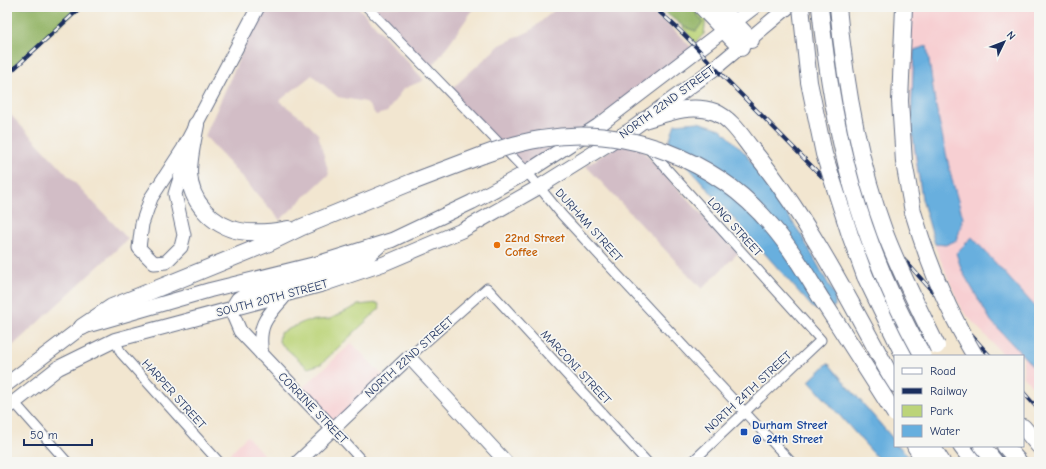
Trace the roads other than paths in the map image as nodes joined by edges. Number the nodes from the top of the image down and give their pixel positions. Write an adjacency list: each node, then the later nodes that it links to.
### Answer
1 (258, 7): 13 (street)
2 (367, 7): 15 (street, DURHAM STREET)
3 (702, 7): 11 (highway)
4 (720, 7): 11 (highway)
5 (754, 7): 11 (main road, NORTH 22ND STREET)
6 (788, 7): 12 (main road, NORTH 22ND STREET)
7 (801, 7): 27 (highway, bridge)
8 (820, 7): 28 (highway, bridge)
9 (838, 7): 25 (highway, bridge)
10 (904, 7): 29 (highway, bridge)
11 (730, 27): 12 (highway); 15 (main road, NORTH 22ND STREET)
12 (746, 44): 14 (main road, NORTH 22ND STREET)
13 (196, 125): 13 (street); 17 (highway)
14 (638, 125): 16 (main road, NORTH 22ND STREET); 24 (street, LONG STREET); 31 (highway)
15 (527, 172): 16 (street, DURHAM STREET); 18 (main road, SOUTH 20TH STREET)
16 (539, 187): 20 (main road, SOUTH 20TH STREET); 34 (street, DURHAM STREET)
17 (302, 227): 22 (highway); 35 (highway, bridge)
18 (384, 242): 21 (main road); 22 (main road, SOUTH 20TH STREET)
19 (487, 288): 30 (street, NORTH 22ND STREET); 48 (street, MARCONI STREET)
20 (285, 296): 21 (main road, SOUTH 20TH STREET); 26 (street)
21 (231, 310): 23 (main road, SOUTH 20TH STREET); 26 (street, CORRINE STREET)
22 (82, 328): 32 (main road, SOUTH 20TH STREET)
23 (115, 340): 33 (main road, SOUTH 20TH STREET); 44 (street, HARPER STREET)
24 (821, 340): 34 (street, NORTH 24TH STREET)
25 (940, 351)
26 (262, 355): 36 (street, CORRINE STREET)
27 (904, 355)
28 (922, 355)
29 (974, 355)
30 (409, 357): 36 (street, NORTH 22ND STREET); 47 (street)
31 (894, 382)
32 (7, 384)
33 (10, 405): 43 (street)
34 (745, 412): 49 (street, NORTH 24TH STREET); 50 (street, DURHAM STREET)
35 (894, 412)
36 (332, 428): 45 (street, NORTH 22ND STREET); 46 (street, CORRINE STREET)
37 (1024, 428): 38 (highway)
38 (1039, 446)
39 (916, 447): 51 (highway)
40 (933, 447): 52 (highway)
41 (983, 447): 53 (highway)
42 (1006, 447): 54 (highway)
43 (67, 462)
44 (219, 462)
45 (298, 462)
46 (363, 462)
47 (506, 462)
48 (647, 462)
49 (692, 462)
50 (791, 462)
51 (925, 462)
52 (942, 462)
53 (995, 462)
54 (1019, 462)

